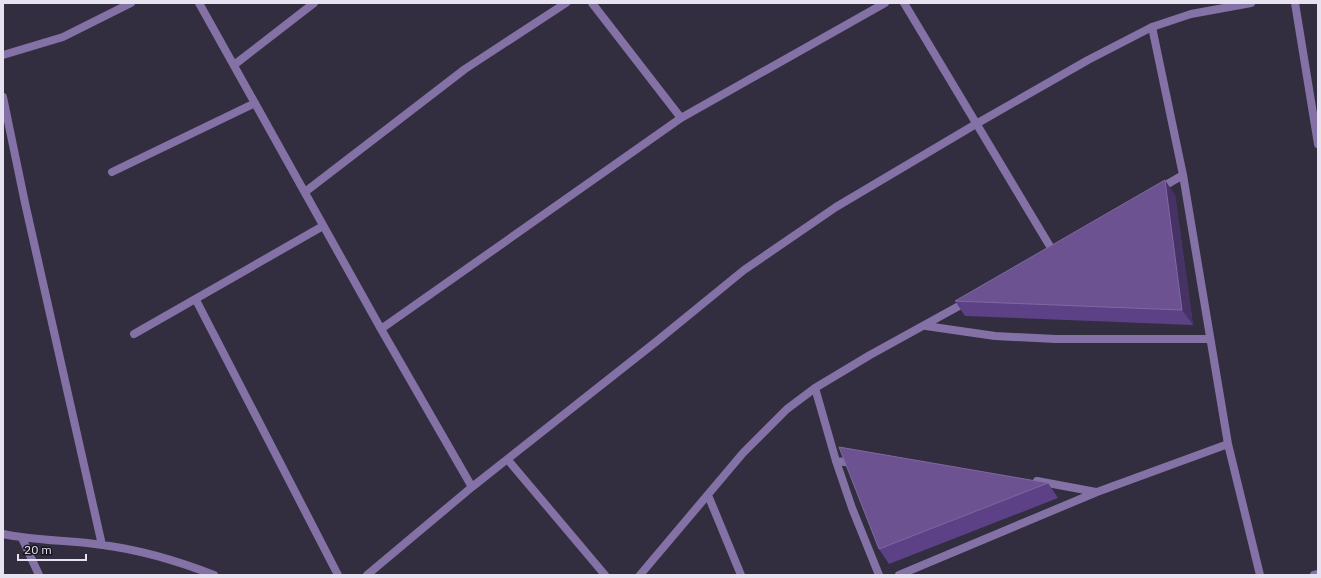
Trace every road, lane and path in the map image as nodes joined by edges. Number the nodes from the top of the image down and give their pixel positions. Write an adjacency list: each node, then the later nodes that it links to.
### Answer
1 (131, 3): 11 (street)
2 (200, 3): 12 (street)
3 (314, 3): 12 (street)
4 (566, 3): 20 (street)
5 (592, 3): 15 (street)
6 (885, 3): 15 (street)
7 (904, 3): 16 (street)
8 (1251, 3): 10 (street)
9 (1295, 3): 17 (street)
10 (1152, 27): 16 (street); 19 (street)
11 (3, 54)
12 (234, 65): 14 (street)
13 (3, 97): 41 (street)
14 (255, 103): 18 (street); 20 (street)
15 (681, 118): 27 (street)
16 (976, 124): 23 (street); 32 (street)
17 (1318, 144)
18 (112, 172)
19 (1183, 175): 21 (street); 29 (street)
20 (305, 192): 22 (street)
21 (1149, 195)
22 (323, 226): 25 (street); 27 (street)
23 (1054, 252)
24 (973, 299): 26 (street)
25 (196, 300): 28 (street); 45 (street)
26 (926, 326): 29 (street); 30 (street)
27 (381, 329): 36 (street)
28 (134, 334)
29 (1210, 339): 31 (street)
30 (815, 388): 33 (street); 38 (street)
31 (1228, 444): 37 (street); 52 (street)
32 (508, 460): 36 (street); 47 (street)
33 (836, 461): 34 (street); 50 (street)
34 (864, 464)
35 (1025, 480): 37 (street)
36 (472, 487): 46 (street)
37 (1097, 492): 51 (street)
38 (708, 495): 48 (street); 49 (street)
39 (3, 534): 40 (street)
40 (22, 538): 41 (street); 43 (street)
41 (102, 545): 44 (street)
42 (1318, 574): 53 (street)
43 (39, 575)
44 (214, 575)
45 (338, 575)
46 (367, 575)
47 (605, 575)
48 (640, 575)
49 (742, 575)
50 (879, 575)
51 (899, 575)
52 (1260, 575)
53 (1314, 575)

